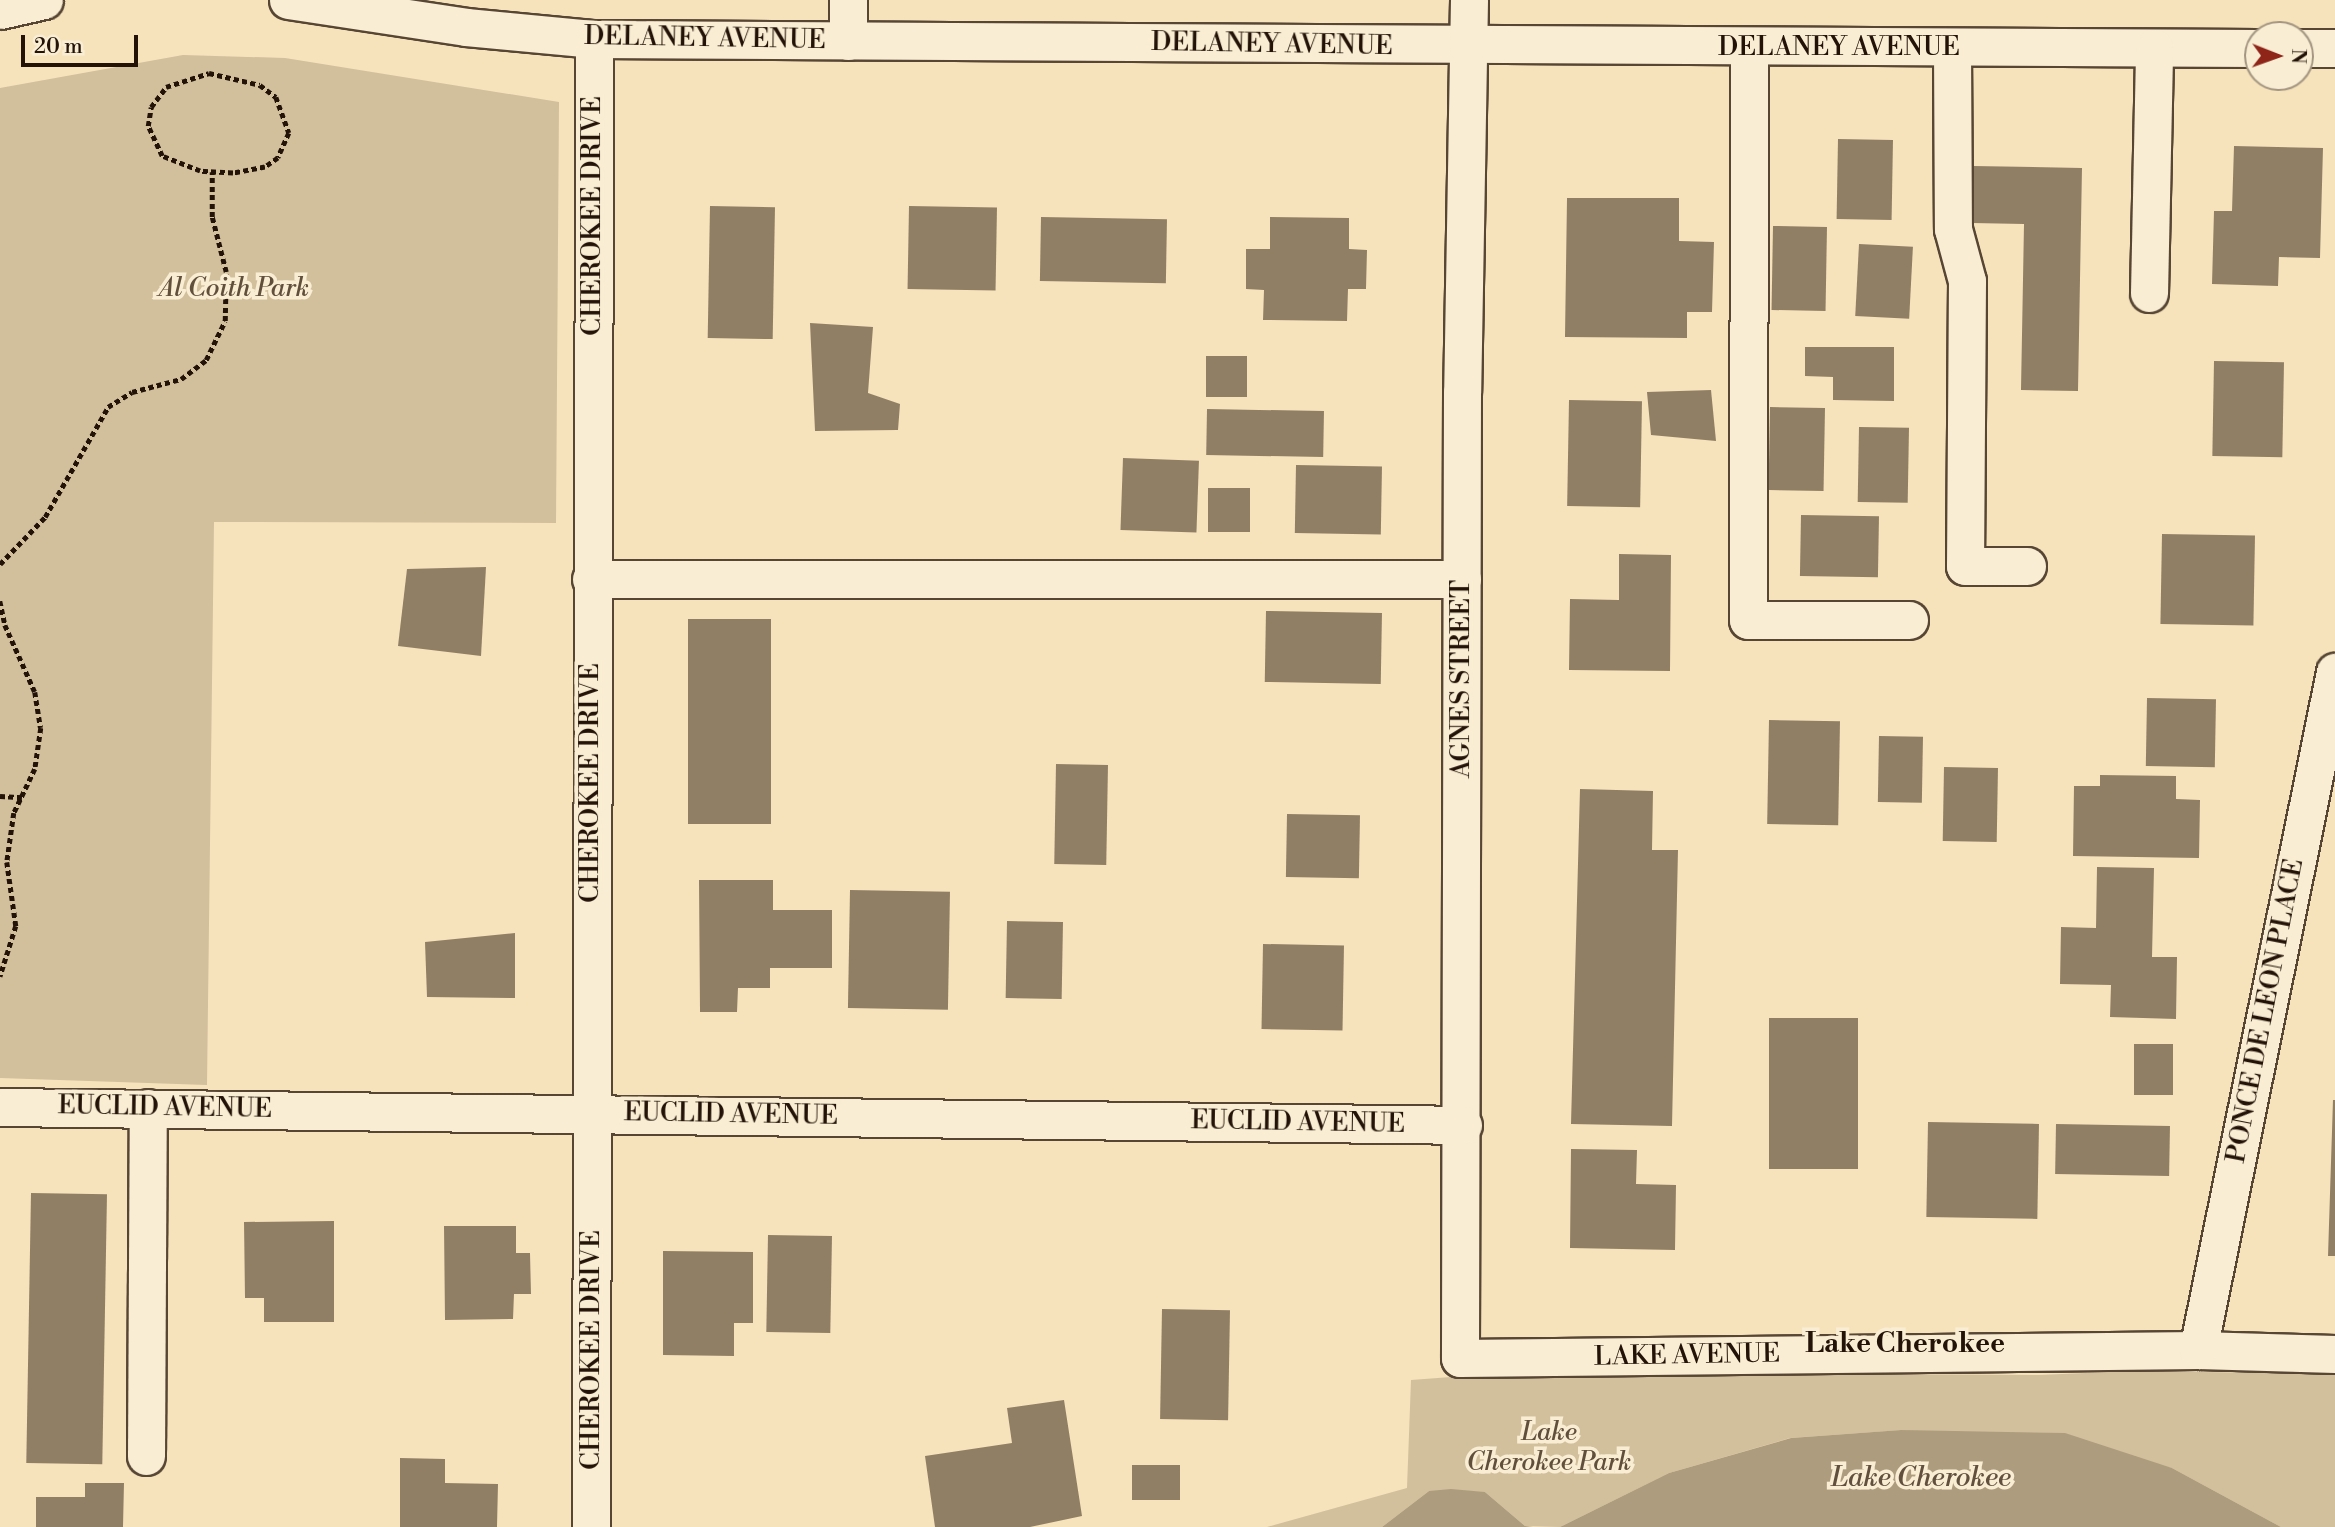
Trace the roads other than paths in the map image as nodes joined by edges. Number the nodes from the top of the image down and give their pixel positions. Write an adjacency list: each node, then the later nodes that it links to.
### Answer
1 (44, 0): 5 (street)
2 (288, 0): 6 (street, DELANEY AVENUE)
3 (848, 0): 7 (street)
4 (1469, 0): 8 (street, AGNES STREET)
5 (0, 10)
6 (594, 39): 7 (street, DELANEY AVENUE); 17 (street, CHEROKEE DRIVE)
7 (848, 41): 8 (street, DELANEY AVENUE)
8 (1469, 47): 9 (street, DELANEY AVENUE); 18 (street, AGNES STREET)
9 (1749, 48): 10 (street, DELANEY AVENUE); 19 (street)
10 (1952, 48): 11 (street, DELANEY AVENUE); 16 (street)
11 (2154, 48): 12 (street, DELANEY AVENUE); 15 (street)
12 (2244, 48)
13 (2314, 48): 14 (street)
14 (2335, 48)
15 (2149, 293)
16 (2027, 566)
17 (591, 579): 18 (street); 23 (street, CHEROKEE DRIVE)
18 (1462, 579): 24 (street, AGNES STREET)
19 (1909, 620)
20 (2335, 672): 25 (street, PONCE DE LEON PLACE)
21 (0, 1107): 22 (street, EUCLID AVENUE)
22 (148, 1108): 23 (street, EUCLID AVENUE); 28 (street)
23 (592, 1113): 24 (street, EUCLID AVENUE); 29 (street, CHEROKEE DRIVE)
24 (1463, 1125): 27 (street, AGNES STREET)
25 (2198, 1350): 26 (street, LAKE AVENUE); 27 (street, LAKE AVENUE)
26 (2335, 1354)
27 (1460, 1358)
28 (146, 1456)
29 (592, 1527)

